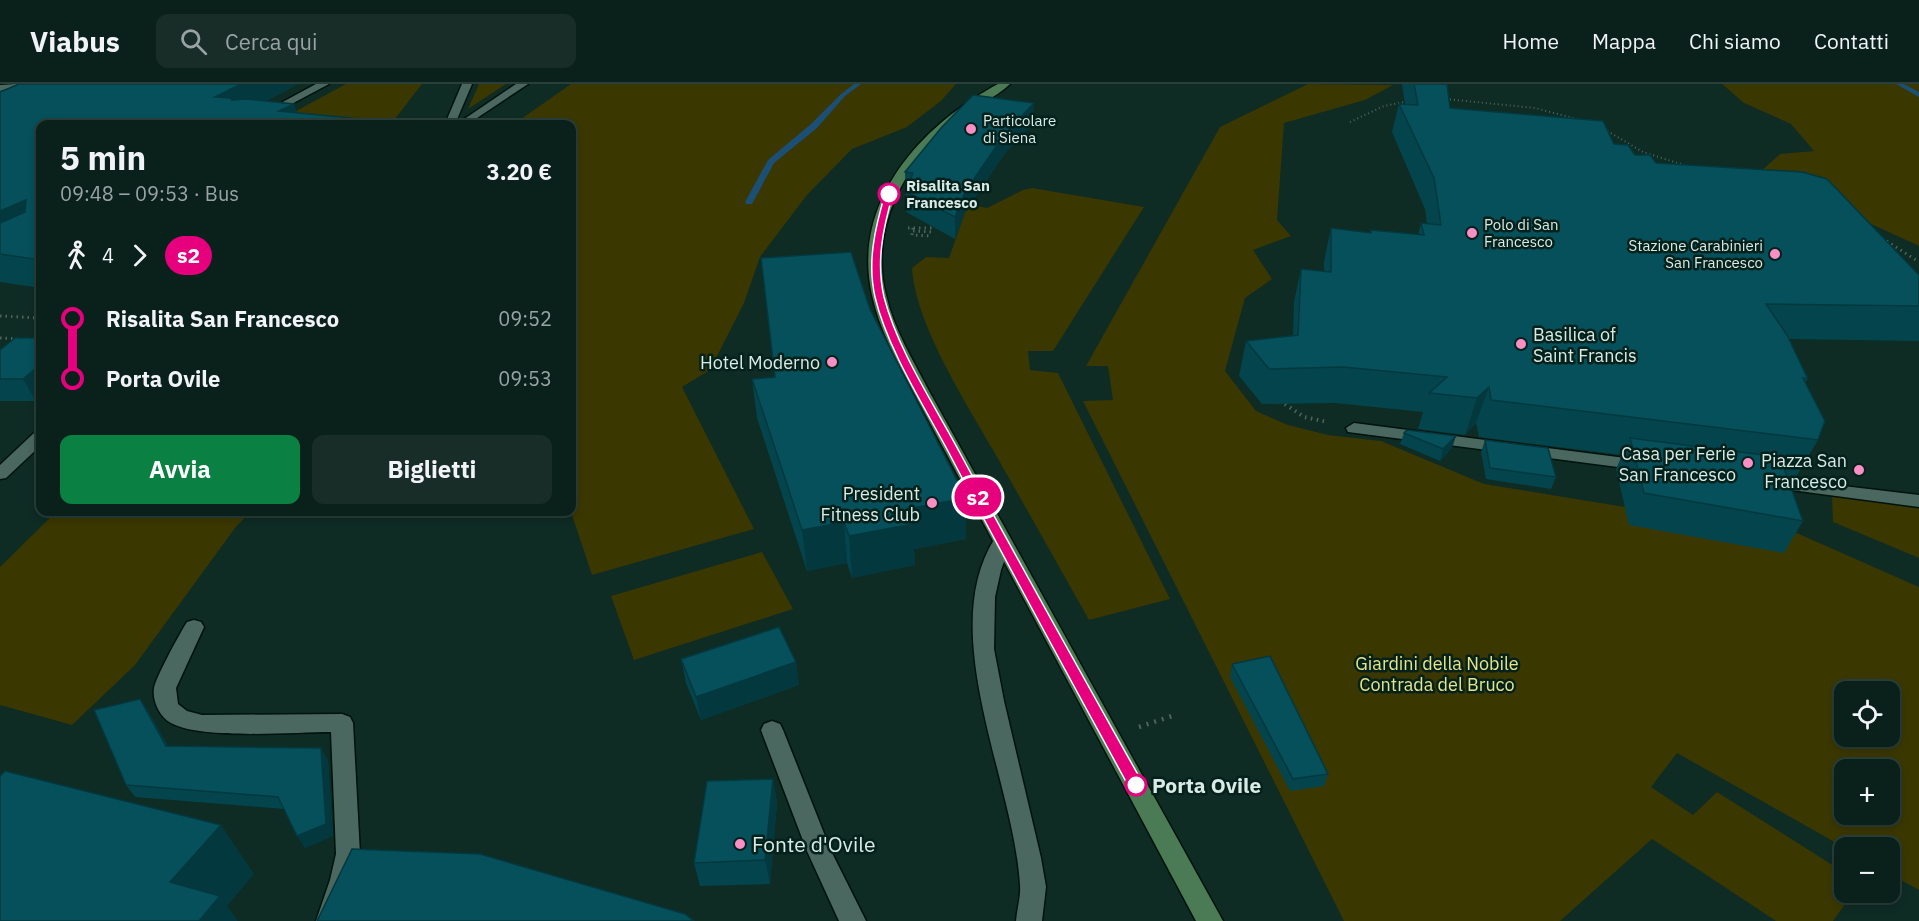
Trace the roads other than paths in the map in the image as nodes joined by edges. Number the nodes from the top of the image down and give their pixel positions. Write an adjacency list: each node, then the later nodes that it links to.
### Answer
1 (324, 84): 5 (street)
2 (467, 84): 6 (street)
3 (523, 84): 7 (street)
4 (1005, 84): 14 (street)
5 (254, 120)
6 (452, 120)
7 (468, 120)
8 (1354, 428): 10 (street)
9 (36, 441): 11 (street)
10 (1659, 467)
11 (0, 474)
12 (1749, 479): 13 (street)
13 (1919, 501)
14 (1002, 542): 19 (street); 20 (street)
15 (194, 627): 17 (street)
16 (772, 730): 18 (street)
17 (329, 921)
18 (854, 921)
19 (1029, 921)
20 (1210, 921)

